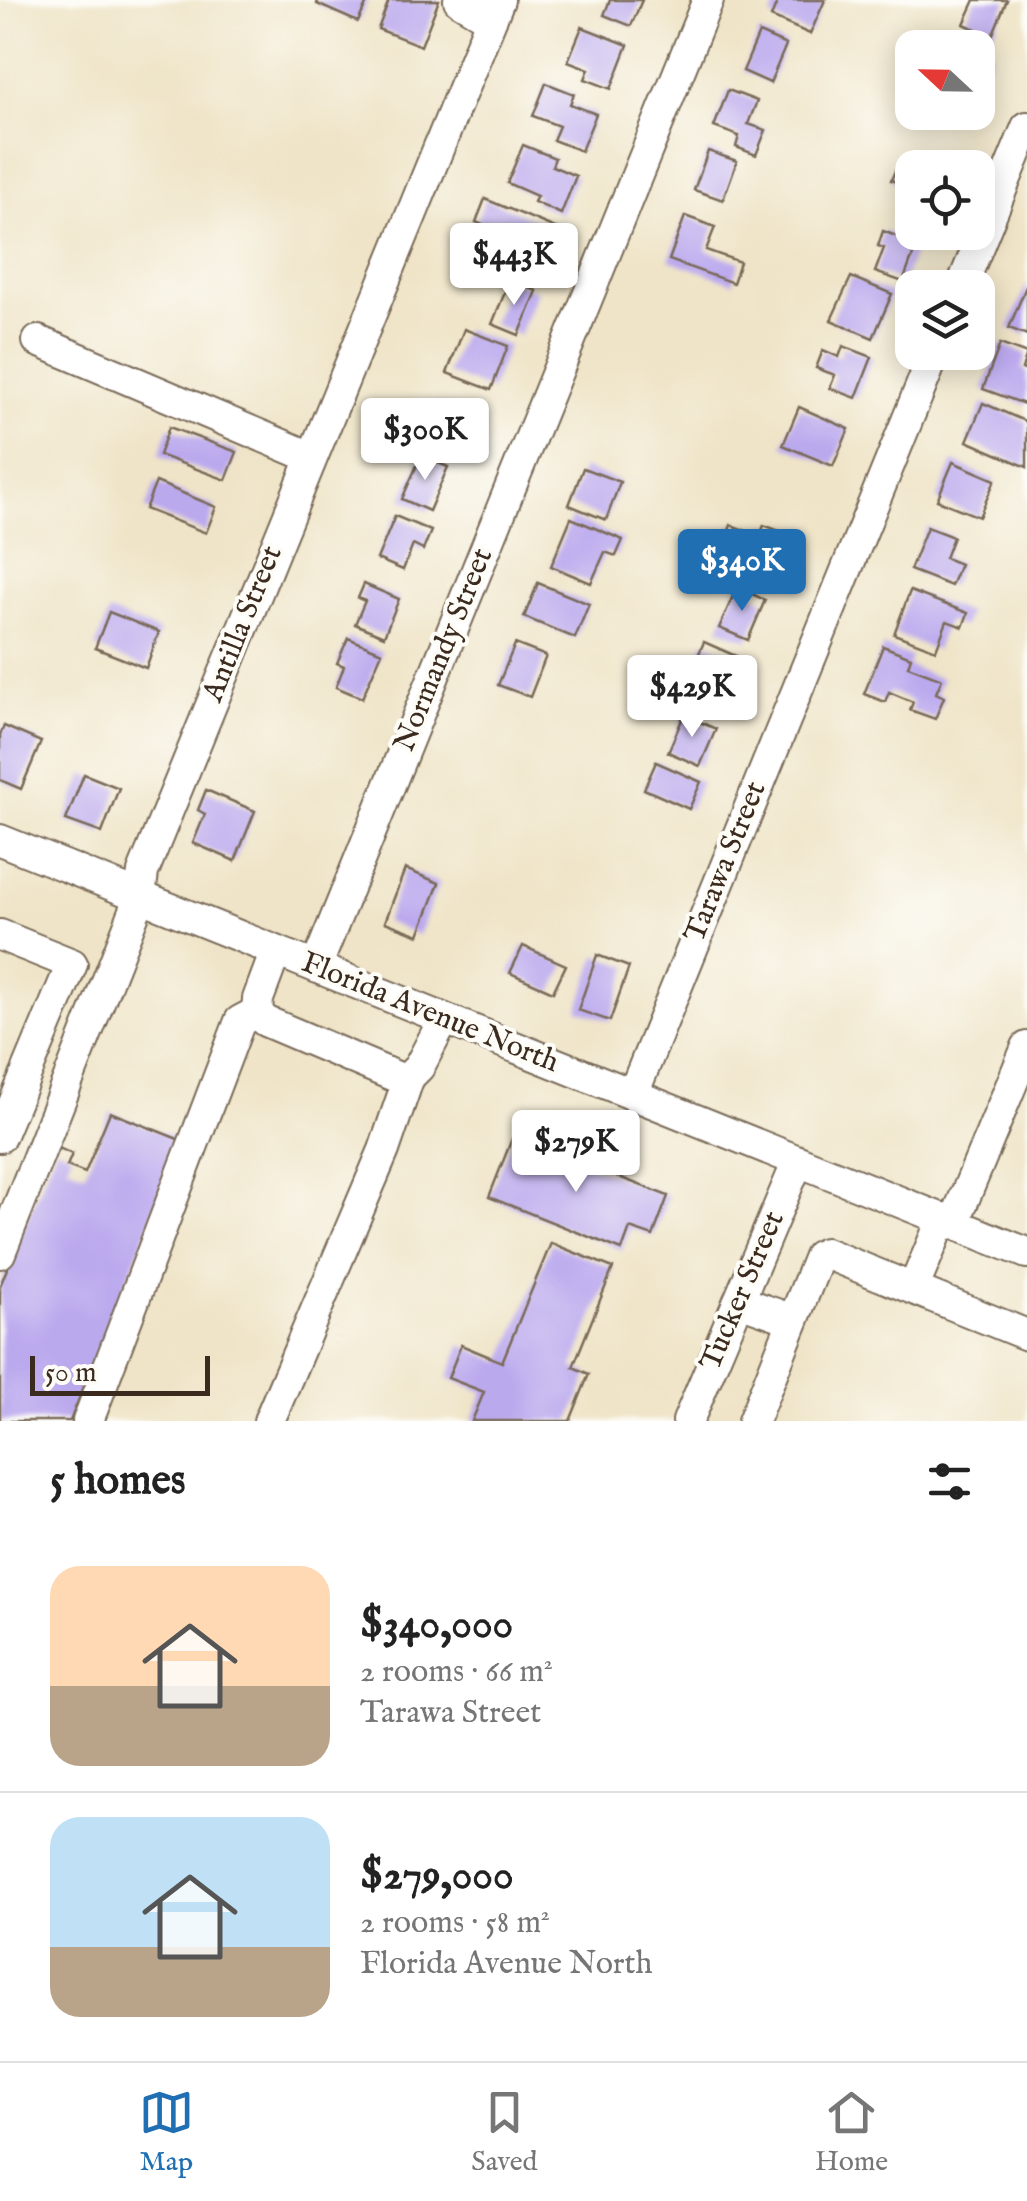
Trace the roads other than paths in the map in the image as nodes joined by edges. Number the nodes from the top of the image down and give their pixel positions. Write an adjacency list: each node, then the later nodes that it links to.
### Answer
1 (459, 0): 3 (street)
2 (708, 0): 13 (street, Normandy Street)
3 (495, 9): 8 (street, Antilla Street)
4 (1027, 127): 5 (street)
5 (969, 270)
6 (38, 342): 8 (street)
7 (928, 370): 18 (street, Tarawa Street)
8 (311, 457): 10 (street, Antilla Street)
9 (0, 840): 10 (street, Florida Avenue North)
10 (140, 898): 12 (street, Florida Avenue North); 22 (street, Antilla Street)
11 (0, 935): 19 (street)
12 (276, 951): 13 (street, Florida Avenue North); 14 (street)
13 (316, 966): 15 (street, Florida Avenue North)
14 (257, 1012): 17 (street); 28 (street)
15 (444, 1019): 17 (street); 18 (street, Florida Avenue North)
16 (1027, 1046): 21 (street)
17 (409, 1077): 29 (street)
18 (633, 1094): 20 (street, Florida Avenue North)
19 (0, 1137)
20 (798, 1161): 21 (street, Florida Avenue North); 25 (street, Tucker Street)
21 (948, 1220): 23 (street, Florida Avenue North); 24 (street)
22 (0, 1253)
23 (1027, 1253)
24 (914, 1287): 26 (street); 27 (street)
25 (739, 1301): 26 (street); 30 (street, Tucker Street)
26 (792, 1320): 31 (street)
27 (1027, 1335)
28 (88, 1421)
29 (269, 1421)
30 (688, 1421)
31 (753, 1421)

